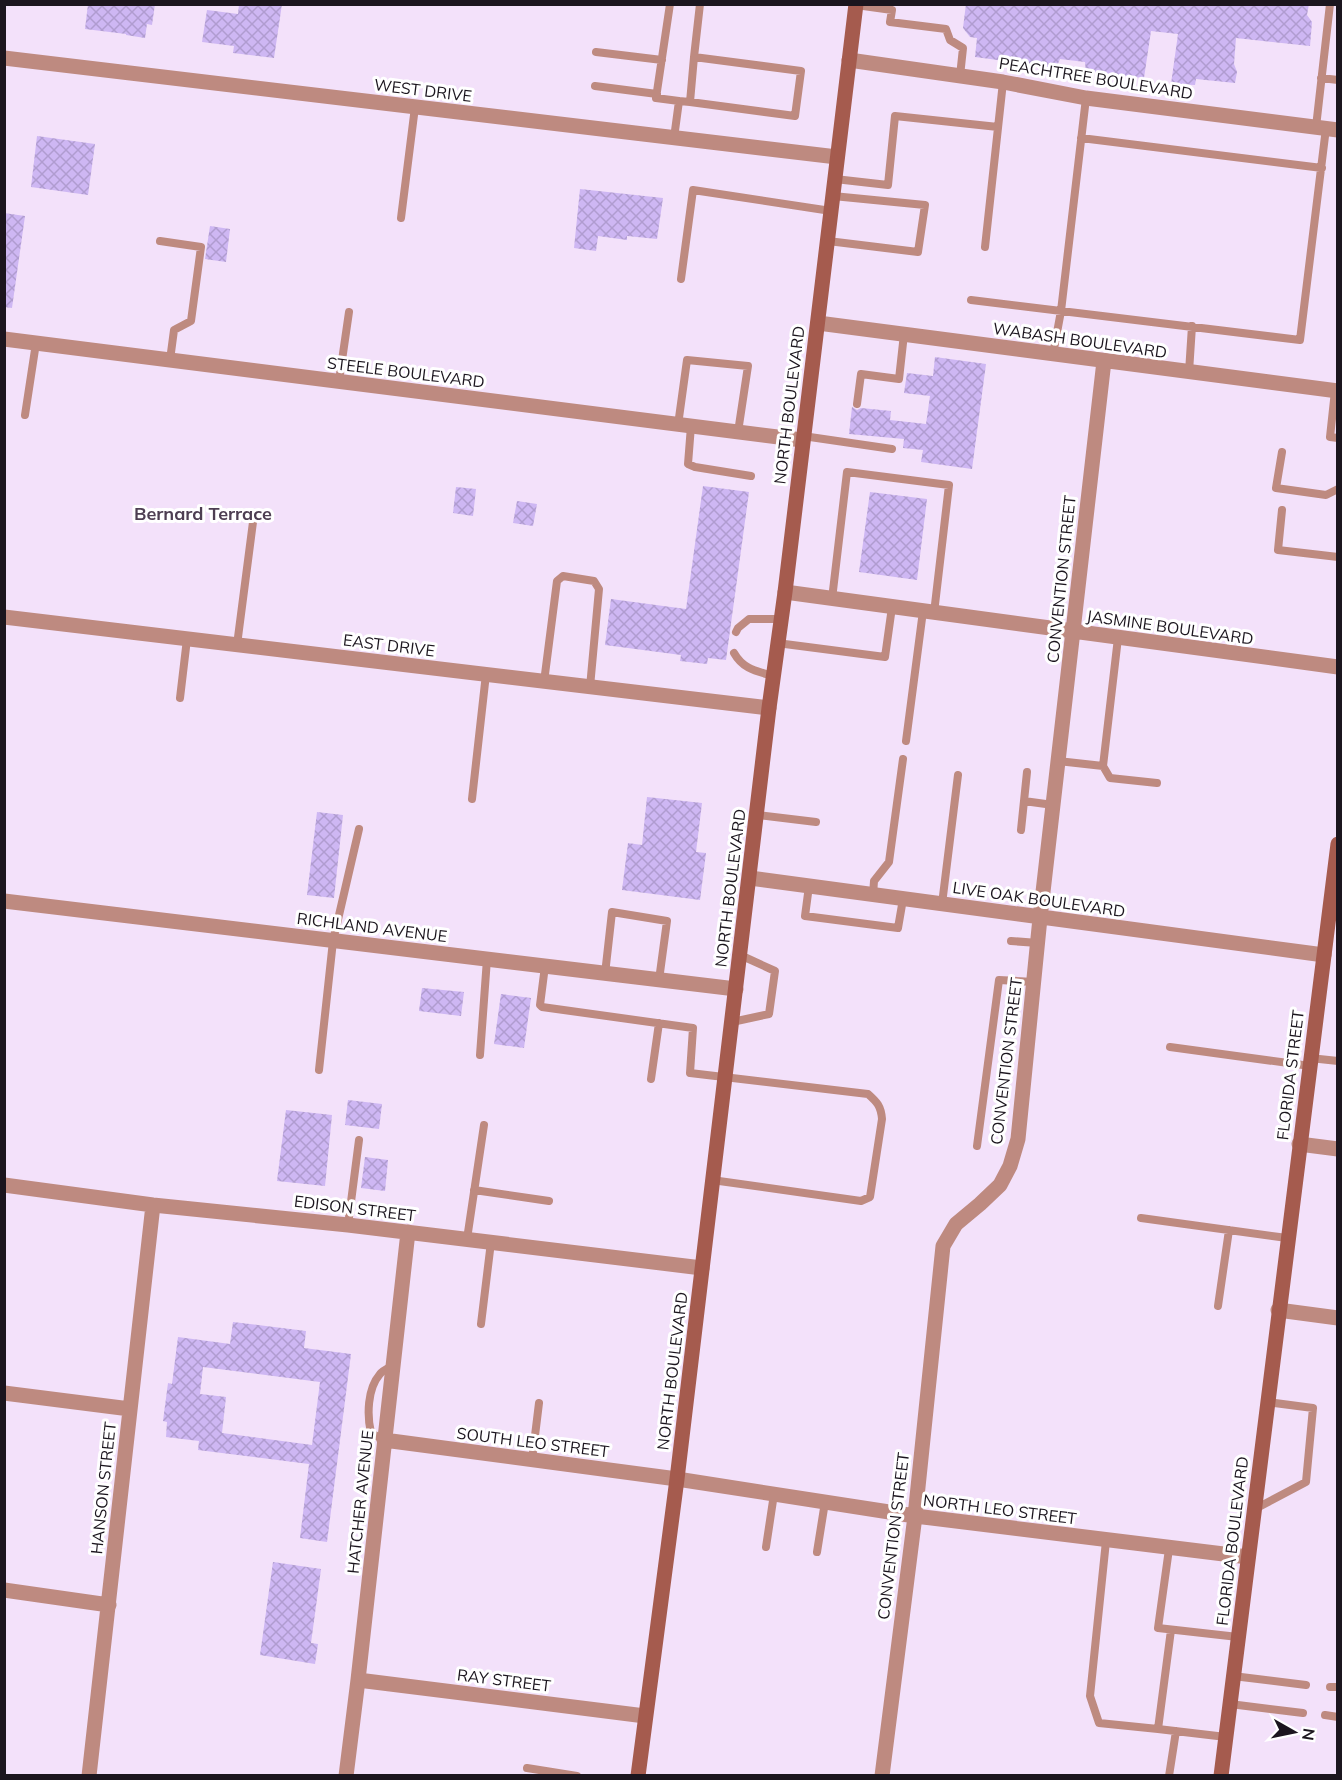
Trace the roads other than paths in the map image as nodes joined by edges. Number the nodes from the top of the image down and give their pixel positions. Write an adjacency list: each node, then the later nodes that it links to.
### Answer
1 (670, 4): 8 (lane)
2 (700, 4): 6 (lane)
3 (1330, 4): 11 (lane)
4 (856, 5): 9 (street, NORTH BOULEVARD); 10 (lane)
5 (596, 52): 8 (lane)
6 (694, 57): 18 (lane); 18 (lane)
7 (4, 58): 19 (street, WEST DRIVE)
8 (662, 60): 15 (lane)
9 (849, 60): 10 (street, PEACHTREE BOULEVARD); 24 (street, NORTH BOULEVARD)
10 (960, 76): 13 (street, PEACHTREE BOULEVARD)
11 (1321, 78): 12 (lane); 21 (lane)
12 (1338, 80)
13 (1003, 82): 16 (street, PEACHTREE BOULEVARD); 20 (lane)
14 (595, 86): 15 (lane)
15 (657, 94): 17 (lane)
16 (1086, 98): 21 (street, PEACHTREE BOULEVARD); 23 (lane)
17 (679, 101): 18 (lane); 22 (lane)
18 (690, 102)
19 (415, 107): 22 (street, WEST DRIVE); 28 (lane)
20 (998, 127): 26 (lane); 31 (lane)
21 (1326, 129): 25 (lane)
22 (674, 138): 24 (street, WEST DRIVE)
23 (1081, 138): 25 (lane); 34 (lane)
24 (837, 157): 26 (street, NORTH BOULEVARD)
25 (1322, 168): 37 (lane)
26 (835, 179): 27 (street, NORTH BOULEVARD)
27 (832, 203): 30 (street, NORTH BOULEVARD); 30 (lane); 32 (lane)
28 (401, 218)
29 (159, 241): 42 (lane)
30 (828, 241): 36 (street, NORTH BOULEVARD)
31 (985, 246)
32 (681, 279)
33 (970, 300): 34 (lane)
34 (1060, 310): 37 (lane); 41 (lane)
35 (349, 312): 45 (lane)
36 (818, 323): 38 (street, WABASH BOULEVARD); 51 (street, NORTH BOULEVARD)
37 (1192, 326): 44 (lane)
38 (904, 334): 41 (street, WABASH BOULEVARD); 47 (lane)
39 (4, 339): 40 (street, STEELE BOULEVARD)
40 (36, 343): 42 (street, STEELE BOULEVARD); 48 (lane)
41 (1053, 354): 43 (street, WABASH BOULEVARD)
42 (170, 360): 45 (street, STEELE BOULEVARD)
43 (1104, 361): 44 (street, WABASH BOULEVARD); 67 (street, CONVENTION STREET)
44 (1189, 373): 46 (street, WABASH BOULEVARD)
45 (339, 381): 49 (street, STEELE BOULEVARD)
46 (1336, 391): 52 (lane)
47 (857, 404)
48 (25, 415)
49 (684, 425): 50 (street, STEELE BOULEVARD); 50 (lane); 55 (lane)
50 (738, 432): 51 (street, STEELE BOULEVARD)
51 (802, 438): 53 (lane); 60 (street, NORTH BOULEVARD)
52 (1338, 438)
53 (892, 449)
54 (1282, 452): 56 (lane)
55 (751, 476)
56 (1338, 489)
57 (1282, 510): 59 (lane)
58 (253, 522): 71 (lane)
59 (1338, 557)
60 (785, 592): 61 (street, JASMINE BOULEVARD); 65 (street, NORTH BOULEVARD)
61 (831, 599): 62 (street, JASMINE BOULEVARD); 63 (lane)
62 (892, 607): 63 (street, JASMINE BOULEVARD); 70 (lane)
63 (928, 612): 67 (street, JASMINE BOULEVARD); 80 (lane)
64 (4, 617): 69 (street, EAST DRIVE)
65 (781, 619): 66 (lane); 70 (street, NORTH BOULEVARD)
66 (736, 632)
67 (1073, 632): 68 (street, JASMINE BOULEVARD); 82 (street, CONVENTION STREET)
68 (1118, 638): 73 (street, JASMINE BOULEVARD); 83 (lane)
69 (187, 639): 71 (street, EAST DRIVE); 78 (lane)
70 (777, 643): 75 (street, NORTH BOULEVARD)
71 (237, 645): 74 (street, EAST DRIVE)
72 (734, 653): 75 (lane)
73 (1338, 667)
74 (486, 674): 76 (street, EAST DRIVE); 87 (lane)
75 (773, 676): 79 (street, NORTH BOULEVARD)
76 (544, 681): 77 (street, EAST DRIVE); 77 (lane)
77 (590, 687): 79 (street, EAST DRIVE)
78 (180, 698)
79 (768, 708): 90 (street, NORTH BOULEVARD)
80 (906, 741)
81 (903, 759): 98 (lane)
82 (1058, 761): 83 (lane); 89 (street, CONVENTION STREET)
83 (1103, 766): 86 (lane)
84 (1027, 772): 88 (lane)
85 (958, 775): 102 (lane)
86 (1156, 783)
87 (472, 799)
88 (1024, 801): 89 (lane); 93 (lane)
89 (1053, 805): 103 (street, CONVENTION STREET)
90 (757, 815): 91 (lane); 96 (street, NORTH BOULEVARD)
91 (816, 822)
92 (359, 829): 104 (lane)
93 (1021, 830)
94 (1338, 844): 95 (street, FLORIDA STREET)
95 (1337, 849): 99 (street, FLORIDA STREET)
96 (750, 878): 97 (street, LIVE OAK BOULEVARD); 108 (street, NORTH BOULEVARD)
97 (809, 886): 98 (street, LIVE OAK BOULEVARD); 100 (lane)
98 (873, 895): 100 (street, LIVE OAK BOULEVARD)
99 (1334, 896): 107 (street, FLORIDA STREET)
100 (903, 899): 102 (street, LIVE OAK BOULEVARD)
101 (4, 901): 104 (street, RICHLAND AVENUE)
102 (942, 904): 103 (street, LIVE OAK BOULEVARD)
103 (1040, 918): 106 (street, CONVENTION STREET); 107 (street, LIVE OAK BOULEVARD)
104 (333, 941): 109 (street, RICHLAND AVENUE); 121 (lane)
105 (1011, 941): 106 (lane)
106 (1038, 944): 113 (street, CONVENTION STREET)
107 (1324, 954): 120 (street, FLORIDA STREET)
108 (740, 955): 114 (street, NORTH BOULEVARD); 115 (lane)
109 (487, 959): 110 (street, RICHLAND AVENUE); 118 (lane)
110 (544, 966): 111 (street, RICHLAND AVENUE); 116 (lane)
111 (605, 974): 112 (street, RICHLAND AVENUE); 112 (lane)
112 (660, 980): 114 (street, RICHLAND AVENUE)
113 (1034, 982): 127 (lane); 156 (street, CONVENTION STREET)
114 (736, 990): 115 (street, NORTH BOULEVARD)
115 (732, 1022): 122 (street, NORTH BOULEVARD)
116 (659, 1023): 122 (lane); 123 (lane)
117 (1170, 1047): 120 (lane)
118 (480, 1054)
119 (1338, 1061): 120 (lane)
120 (1310, 1062): 126 (street, FLORIDA STREET)
121 (319, 1070)
122 (725, 1077): 129 (street, NORTH BOULEVARD); 129 (lane)
123 (651, 1079)
124 (484, 1125): 131 (lane)
125 (359, 1140): 135 (lane)
126 (1299, 1144): 128 (street); 138 (street, FLORIDA STREET)
127 (977, 1146)
128 (1338, 1149)
129 (712, 1180): 141 (street, NORTH BOULEVARD)
130 (4, 1185): 133 (street, EDISON STREET)
131 (474, 1190): 132 (lane); 139 (lane)
132 (549, 1201)
133 (153, 1205): 135 (street, EDISON STREET); 149 (street, HANSON STREET)
134 (1142, 1218): 136 (lane)
135 (348, 1225): 137 (street, EDISON STREET)
136 (1230, 1230): 138 (lane); 142 (lane)
137 (408, 1232): 139 (street, EDISON STREET); 150 (street, HATCHER AVENUE)
138 (1287, 1238): 143 (street, FLORIDA STREET)
139 (467, 1239): 140 (street, EDISON STREET)
140 (491, 1242): 141 (street, EDISON STREET); 145 (lane)
141 (702, 1268): 152 (street, NORTH BOULEVARD)
142 (1218, 1306)
143 (1278, 1310): 144 (street); 147 (street, FLORIDA BOULEVARD)
144 (1338, 1318)
145 (481, 1324)
146 (4, 1393): 149 (street)
147 (1267, 1402): 155 (street, FLORIDA BOULEVARD); 155 (lane)
148 (539, 1403): 151 (lane)
149 (130, 1409): 163 (street, HANSON STREET)
150 (384, 1440): 151 (street, SOUTH LEO STREET); 167 (street, HATCHER AVENUE)
151 (532, 1460): 152 (street, SOUTH LEO STREET)
152 (678, 1479): 153 (street, NORTH LEO STREET); 172 (street, NORTH BOULEVARD)
153 (774, 1494): 154 (street, NORTH LEO STREET); 158 (lane)
154 (825, 1502): 156 (street, NORTH LEO STREET); 160 (lane)
155 (1254, 1509): 161 (street, FLORIDA BOULEVARD)
156 (915, 1516): 157 (street, NORTH LEO STREET); 182 (street, CONVENTION STREET)
157 (1106, 1541): 159 (street, NORTH LEO STREET); 174 (lane)
158 (766, 1547)
159 (1169, 1549): 161 (street, NORTH LEO STREET); 164 (lane)
160 (817, 1552)
161 (1248, 1557): 165 (street, FLORIDA BOULEVARD)
162 (4, 1590): 163 (street)
163 (109, 1605): 178 (street, HANSON STREET)
164 (1171, 1630): 165 (lane); 174 (lane)
165 (1238, 1637): 166 (street, FLORIDA BOULEVARD)
166 (1233, 1676): 168 (lane); 169 (street, FLORIDA BOULEVARD)
167 (358, 1680): 172 (street, RAY STREET); 179 (street, HATCHER AVENUE)
168 (1306, 1685)
169 (1230, 1704): 170 (lane); 176 (street, FLORIDA BOULEVARD)
170 (1303, 1713)
171 (1325, 1715): 173 (lane)
172 (645, 1716): 181 (street, NORTH BOULEVARD)
173 (1338, 1717)
174 (1158, 1729): 175 (lane)
175 (1176, 1731): 176 (lane); 183 (lane)
176 (1226, 1737): 184 (street, FLORIDA BOULEVARD)
177 (527, 1768): 180 (lane)
178 (89, 1776)
179 (346, 1776)
180 (577, 1776)
181 (638, 1776)
182 (882, 1776)
183 (1169, 1776)
184 (1221, 1776)

